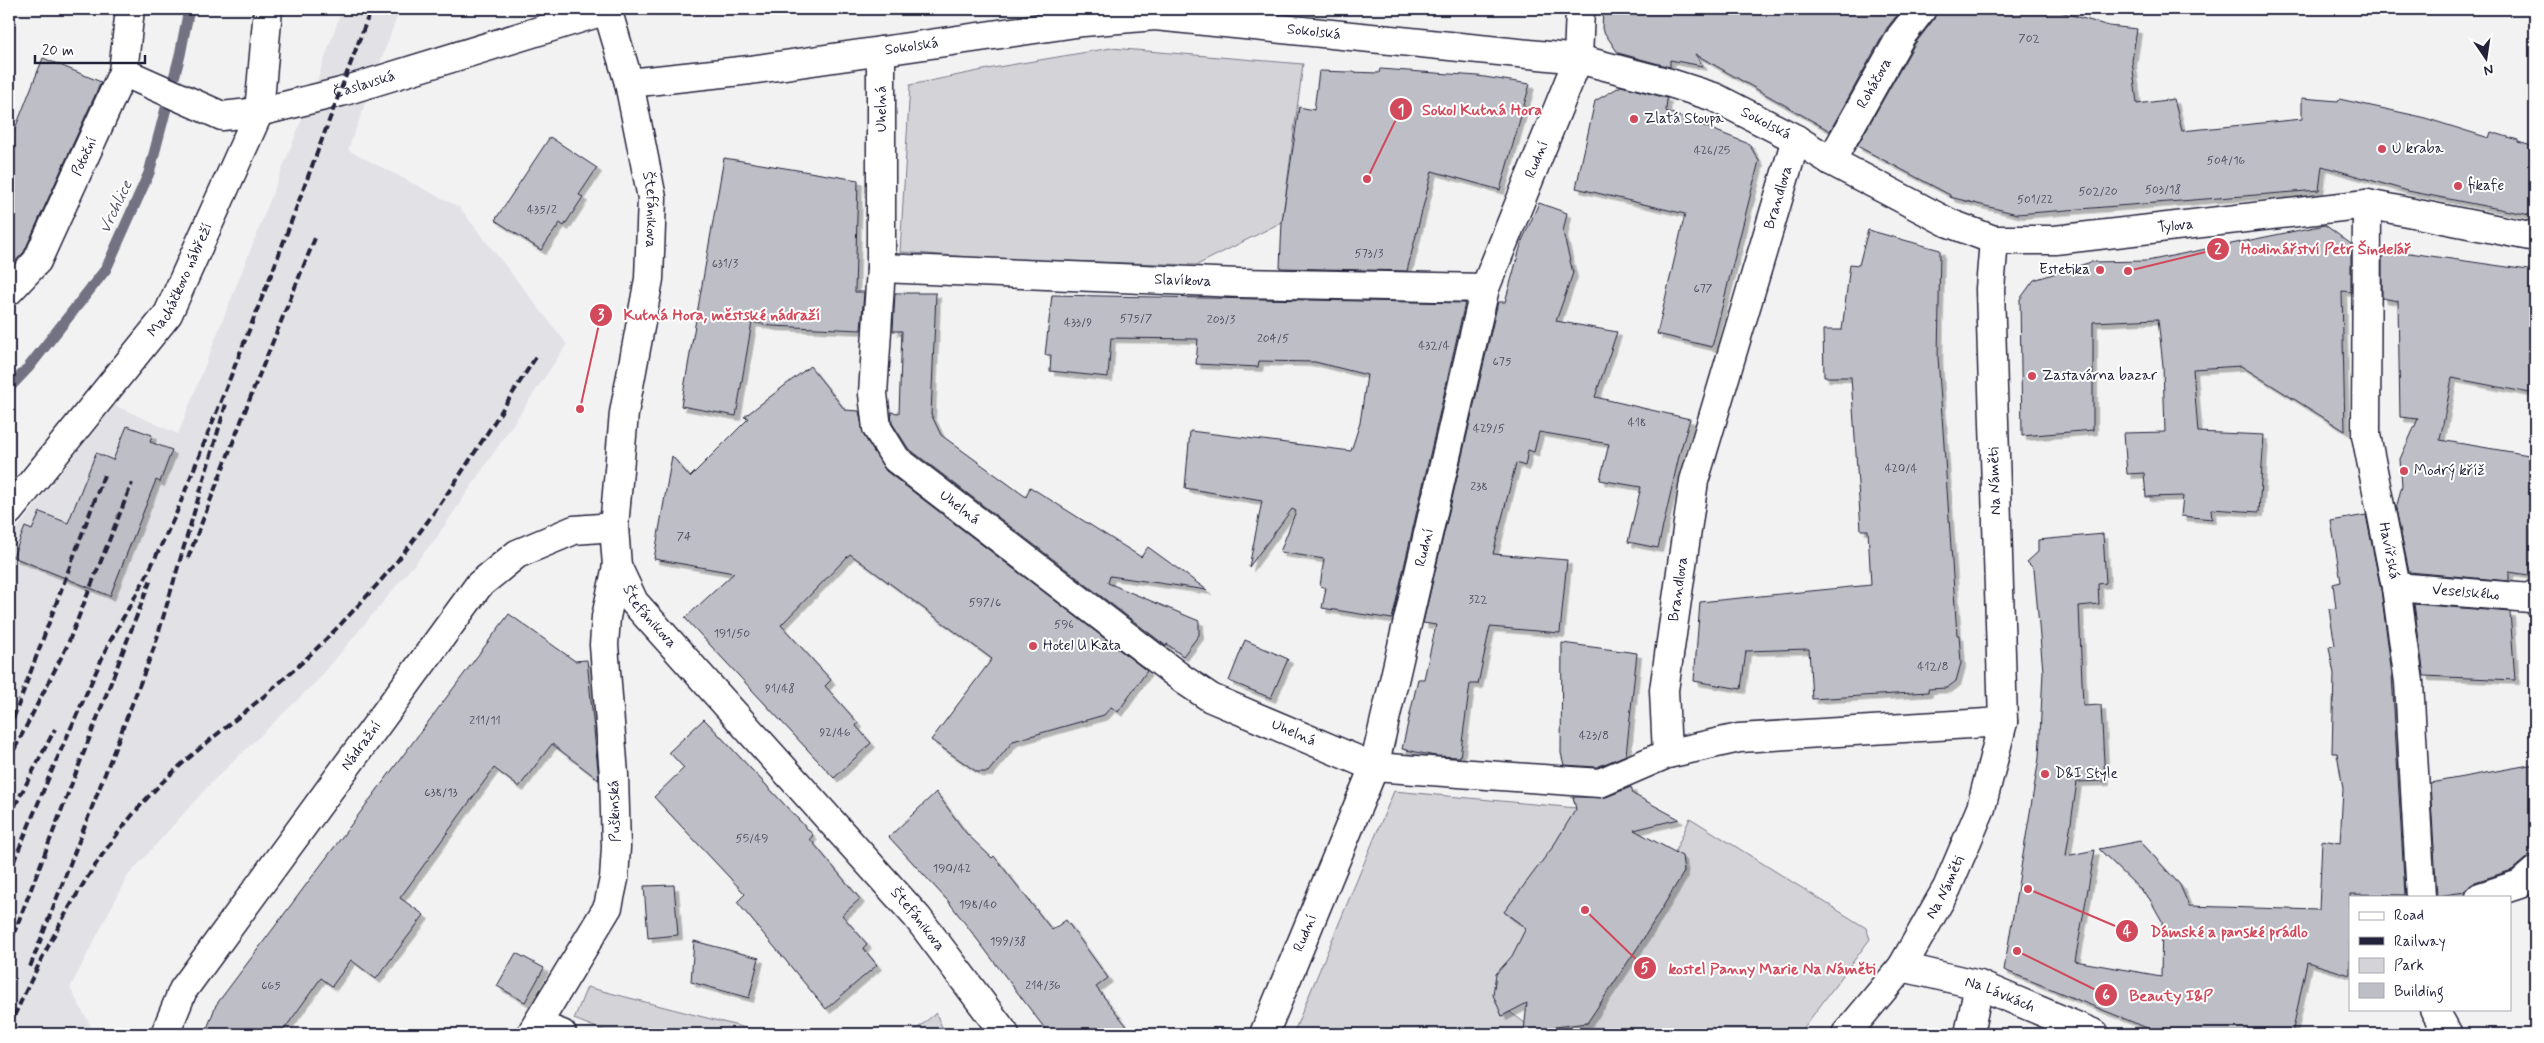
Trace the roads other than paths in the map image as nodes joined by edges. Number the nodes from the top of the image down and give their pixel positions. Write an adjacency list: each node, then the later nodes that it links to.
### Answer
1 (130, 9): 9 (street, Potoční)
2 (268, 9): 11 (street, Macháčkovo nábřeží)
3 (1580, 9): 8 (street, Rudní)
4 (1922, 9): 13 (street, Roháčova)
5 (607, 10): 10 (street, Čáslavská); 11 (street, Čáslavská)
6 (1075, 16): 7 (street, Sokolská); 8 (street, Sokolská)
7 (881, 51): 10 (street, Sokolská); 17 (street, Uhelná)
8 (1578, 59): 12 (street, Sokolská); 18 (street, Rudní)
9 (134, 77): 11 (street, Čáslavská); 19 (street, Potoční)
10 (629, 82): 21 (street, Štefánikova)
11 (259, 112): 20 (street, Macháčkovo nábřeží)
12 (1796, 139): 13 (street, Sokolská); 26 (street, Brandlova)
13 (1831, 161): 16 (street, Tylova)
14 (2367, 204): 15 (street, Tylova); 16 (street, Tylova); 23 (street, Havířská)
15 (2535, 237)
16 (1994, 240): 25 (street, Na Náměti)
17 (881, 268): 18 (street, Slavíkova); 27 (street, Uhelná)
18 (1485, 288): 27 (street, Rudní)
19 (9, 291)
20 (9, 511)
21 (614, 527): 22 (street, Štefánikova); 35 (street, Nádražní)
22 (618, 566): 34 (street, Puškinská); 36 (street, Štefánikova)
23 (2396, 587): 24 (street, Veselského); 29 (street, Havířská)
24 (2535, 594)
25 (2003, 722): 26 (street); 31 (street, Na Náměti)
26 (1667, 754): 27 (street)
27 (1374, 767): 37 (street, Rudní)
28 (2535, 871): 30 (street)
29 (2421, 896)
30 (2483, 896)
31 (1902, 968): 32 (street, Na Lávkách); 38 (street, Na Náměti)
32 (1979, 985): 39 (street); 40 (street, Na Lávkách)
33 (2435, 1010): 41 (street)
34 (543, 1031)
35 (165, 1034)
36 (1005, 1034)
37 (1264, 1034)
38 (1846, 1034)
39 (1969, 1034)
40 (2095, 1034)
41 (2448, 1034)

